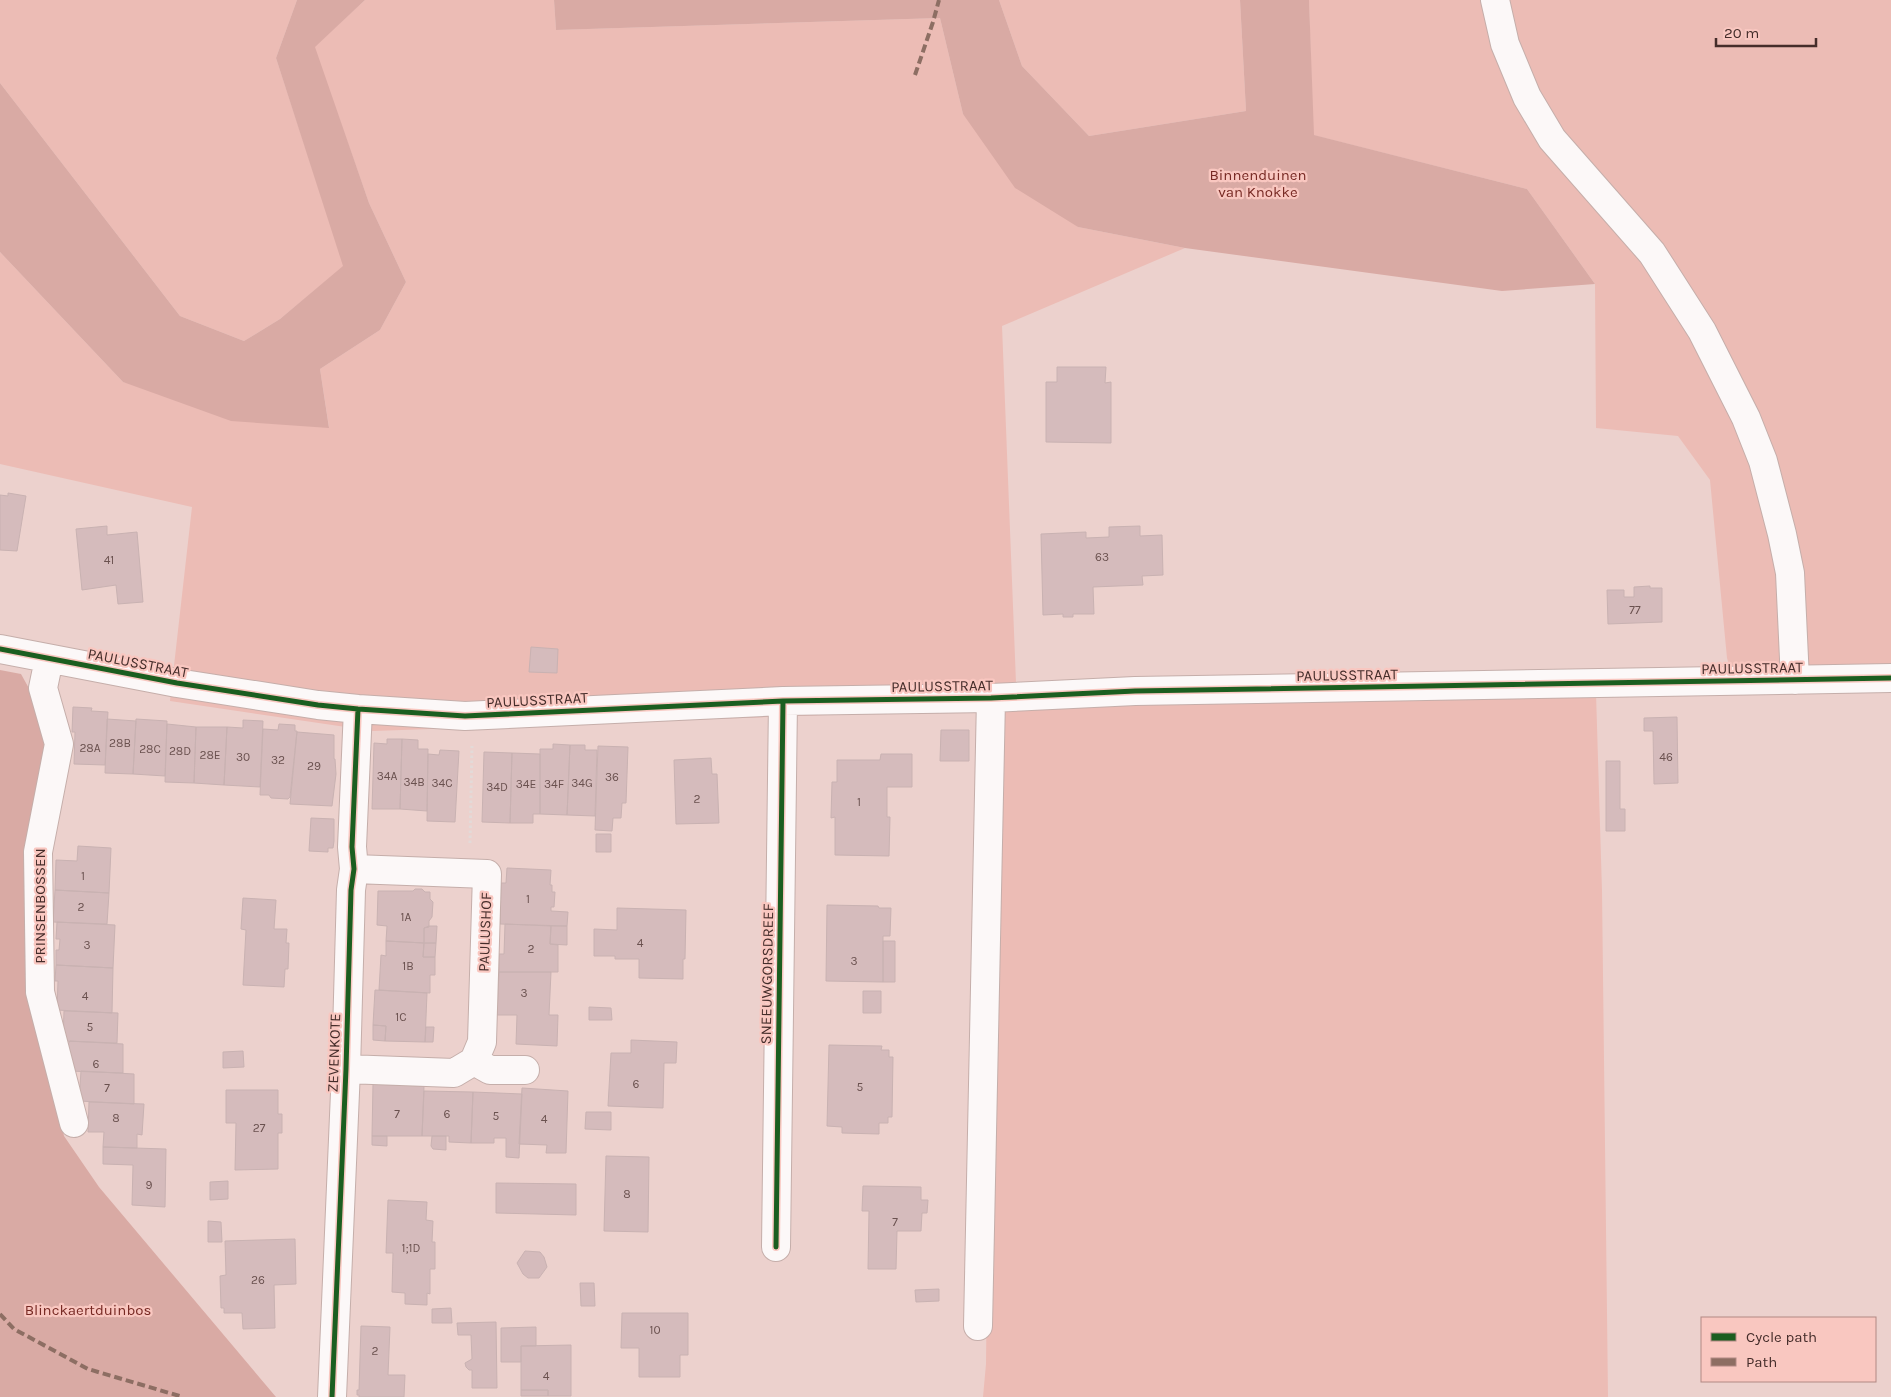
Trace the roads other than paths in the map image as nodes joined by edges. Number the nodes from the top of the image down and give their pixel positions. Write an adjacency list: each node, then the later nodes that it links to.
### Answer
1 (1495, 0): 5 (street)
2 (0, 649): 3 (street, PAULUSSTRAAT)
3 (49, 658): 8 (street, PAULUSSTRAAT); 13 (street, PRINSENBOSSEN)
4 (1891, 678): 5 (street, PAULUSSTRAAT)
5 (1795, 680): 6 (street, PAULUSSTRAAT)
6 (991, 698): 7 (street, PAULUSSTRAAT); 15 (street)
7 (783, 701): 8 (street, PAULUSSTRAAT); 14 (street, SNEEUWGORSDREEF)
8 (358, 709): 9 (street, ZEVENKOTE)
9 (354, 869): 10 (street, PAULUSHOF); 11 (street, ZEVENKOTE)
10 (474, 1061): 11 (street); 12 (street)
11 (346, 1069): 16 (street, ZEVENKOTE)
12 (525, 1070)
13 (74, 1123)
14 (776, 1247)
15 (978, 1326)
16 (332, 1397)

